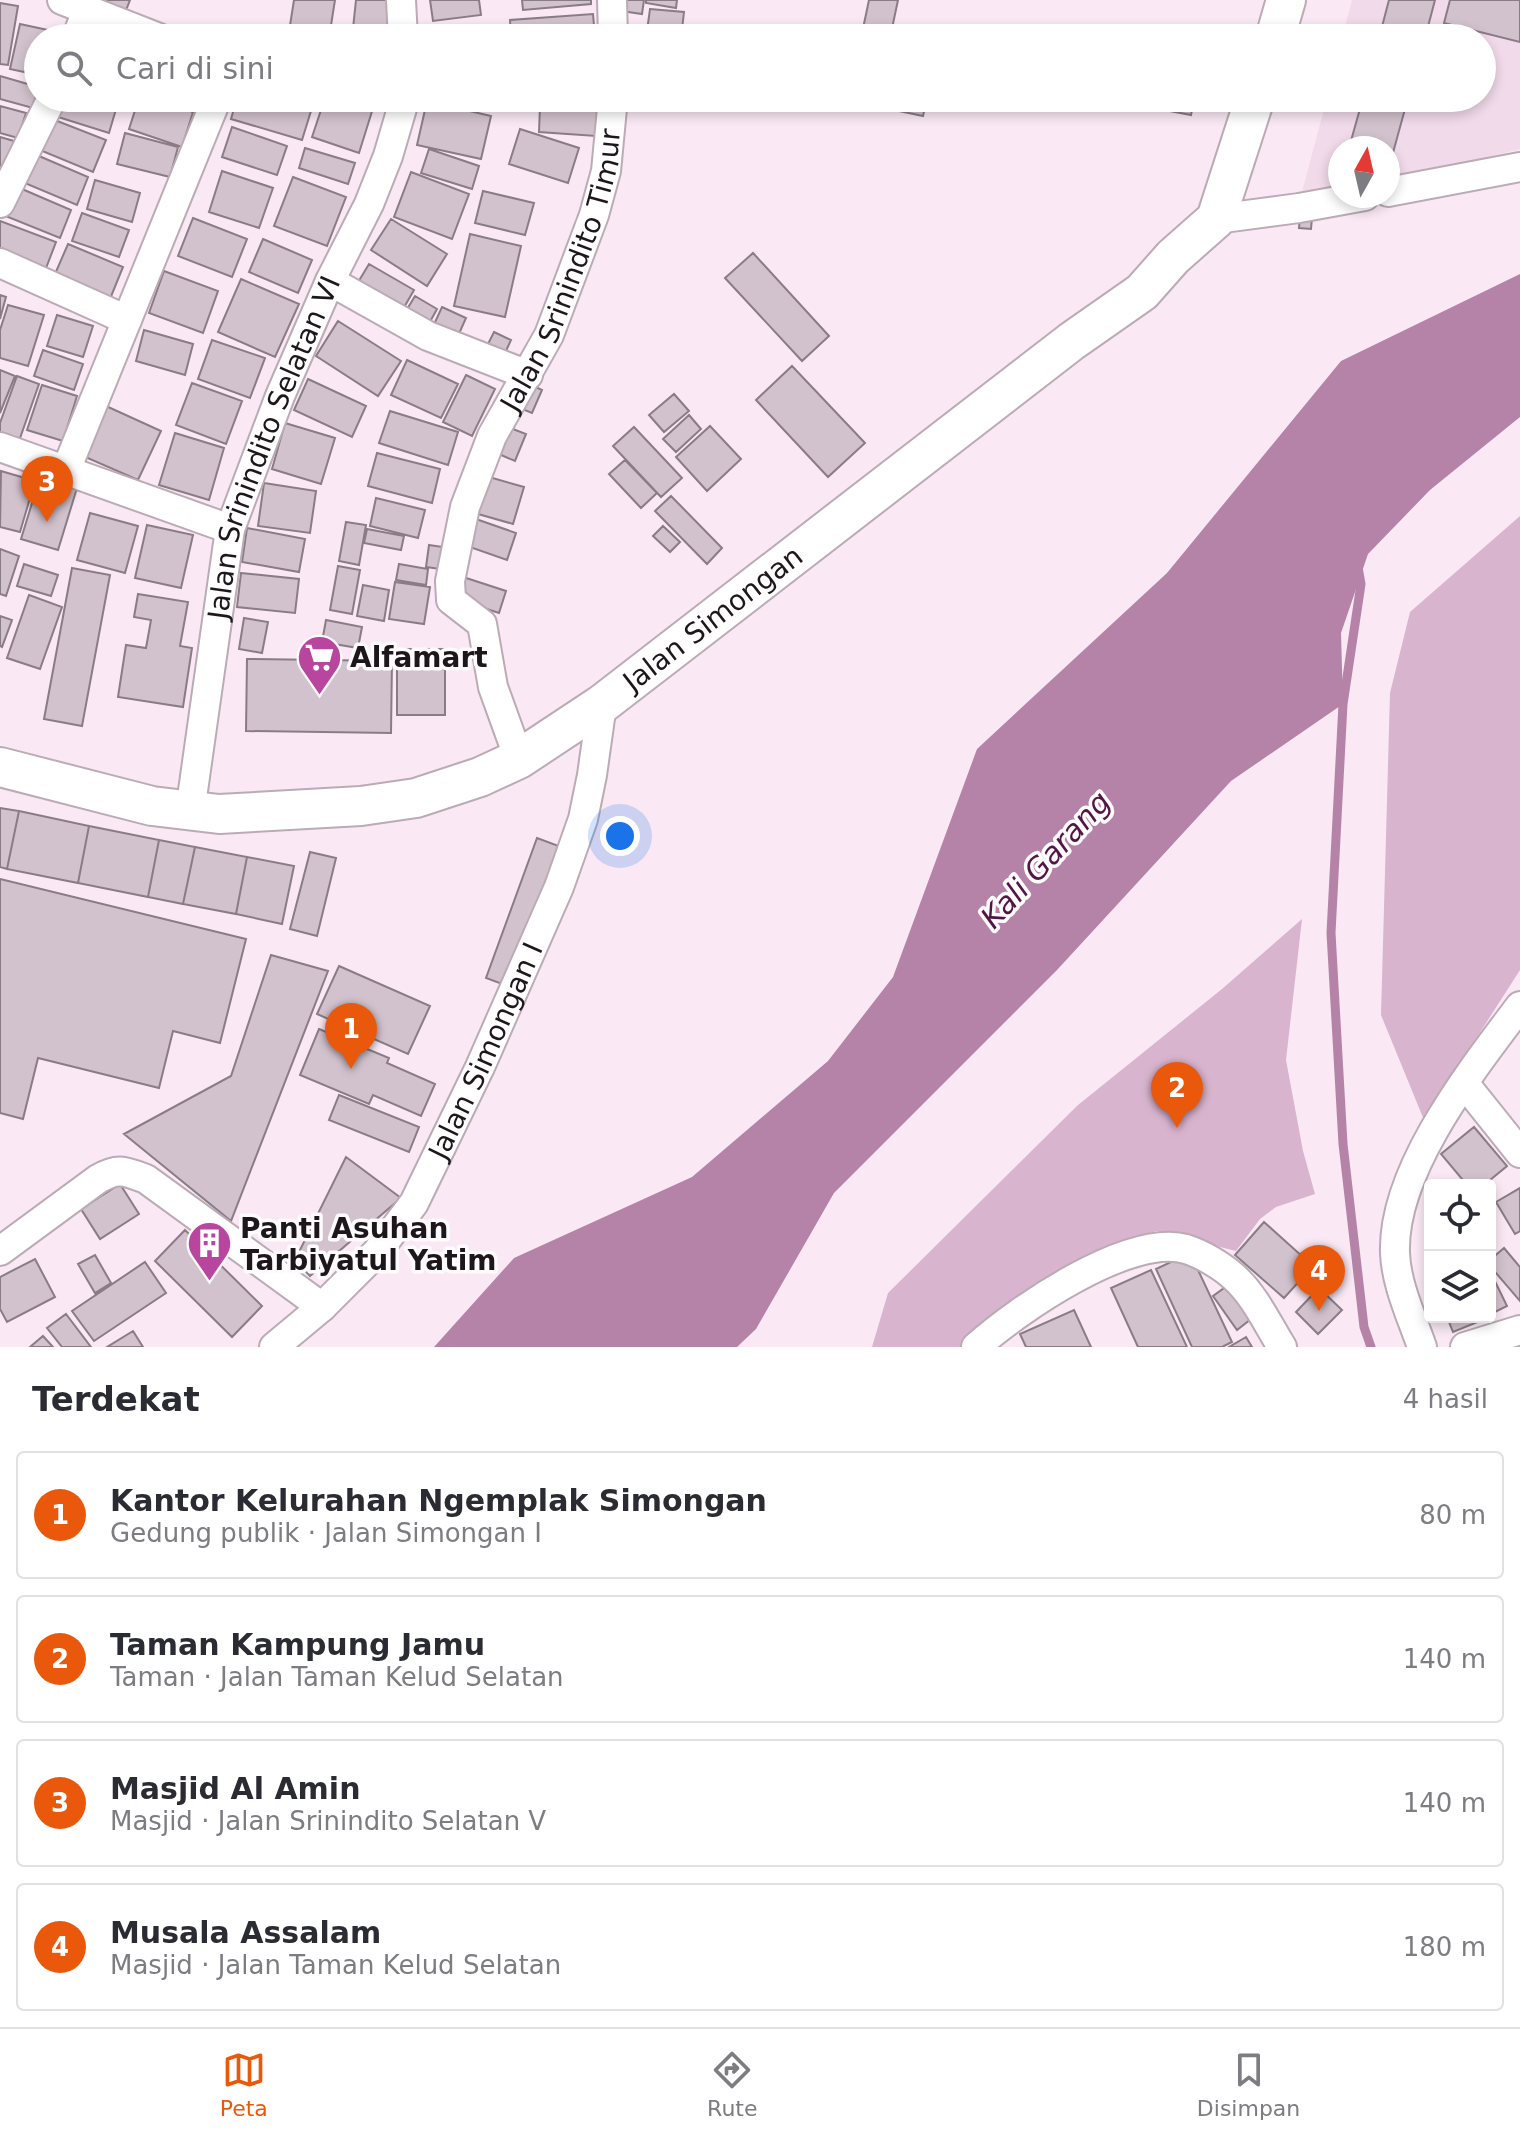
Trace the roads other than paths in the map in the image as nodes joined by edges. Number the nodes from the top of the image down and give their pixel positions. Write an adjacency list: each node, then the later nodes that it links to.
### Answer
1 (401, 0): 6 (street)
2 (612, 0): 7 (street)
3 (1286, 0): 8 (main road)
4 (75, 5): 5 (street)
5 (123, 24)
6 (402, 24)
7 (613, 24)
8 (1279, 24)
9 (45, 112): 16 (street)
10 (211, 112): 21 (street)
11 (401, 112): 20 (street, Jalan Srinindito Selatan VI)
12 (612, 112): 22 (street, Jalan Srinindito Timur)
13 (1250, 112): 18 (main road)
14 (1520, 167): 15 (street)
15 (1400, 190)
16 (0, 203)
17 (1328, 203): 18 (street)
18 (1216, 219): 26 (main road, Jalan Simongan)
19 (0, 263): 21 (street)
20 (330, 281): 22 (street); 25 (street, Jalan Srinindito Selatan VI)
21 (127, 320): 24 (street)
22 (528, 375): 27 (street, Jalan Srinindito Timur)
23 (0, 447): 24 (street)
24 (66, 470): 25 (street)
25 (230, 529): 29 (street, Jalan Srinindito Selatan VI)
26 (602, 704): 27 (main road, Jalan Simongan); 34 (street, Jalan Simongan I)
27 (519, 759): 29 (main road, Jalan Simongan)
28 (0, 767): 29 (main road, Jalan Simongan)
29 (190, 812)
30 (1520, 1006): 31 (street)
31 (1464, 1083): 32 (street); 39 (street)
32 (1520, 1153)
33 (0, 1251): 34 (street)
34 (322, 1307): 36 (street, Jalan Simongan I)
35 (1520, 1330): 40 (street)
36 (274, 1347)
37 (976, 1347): 38 (street)
38 (1282, 1347)
39 (1422, 1347)
40 (1465, 1347)

